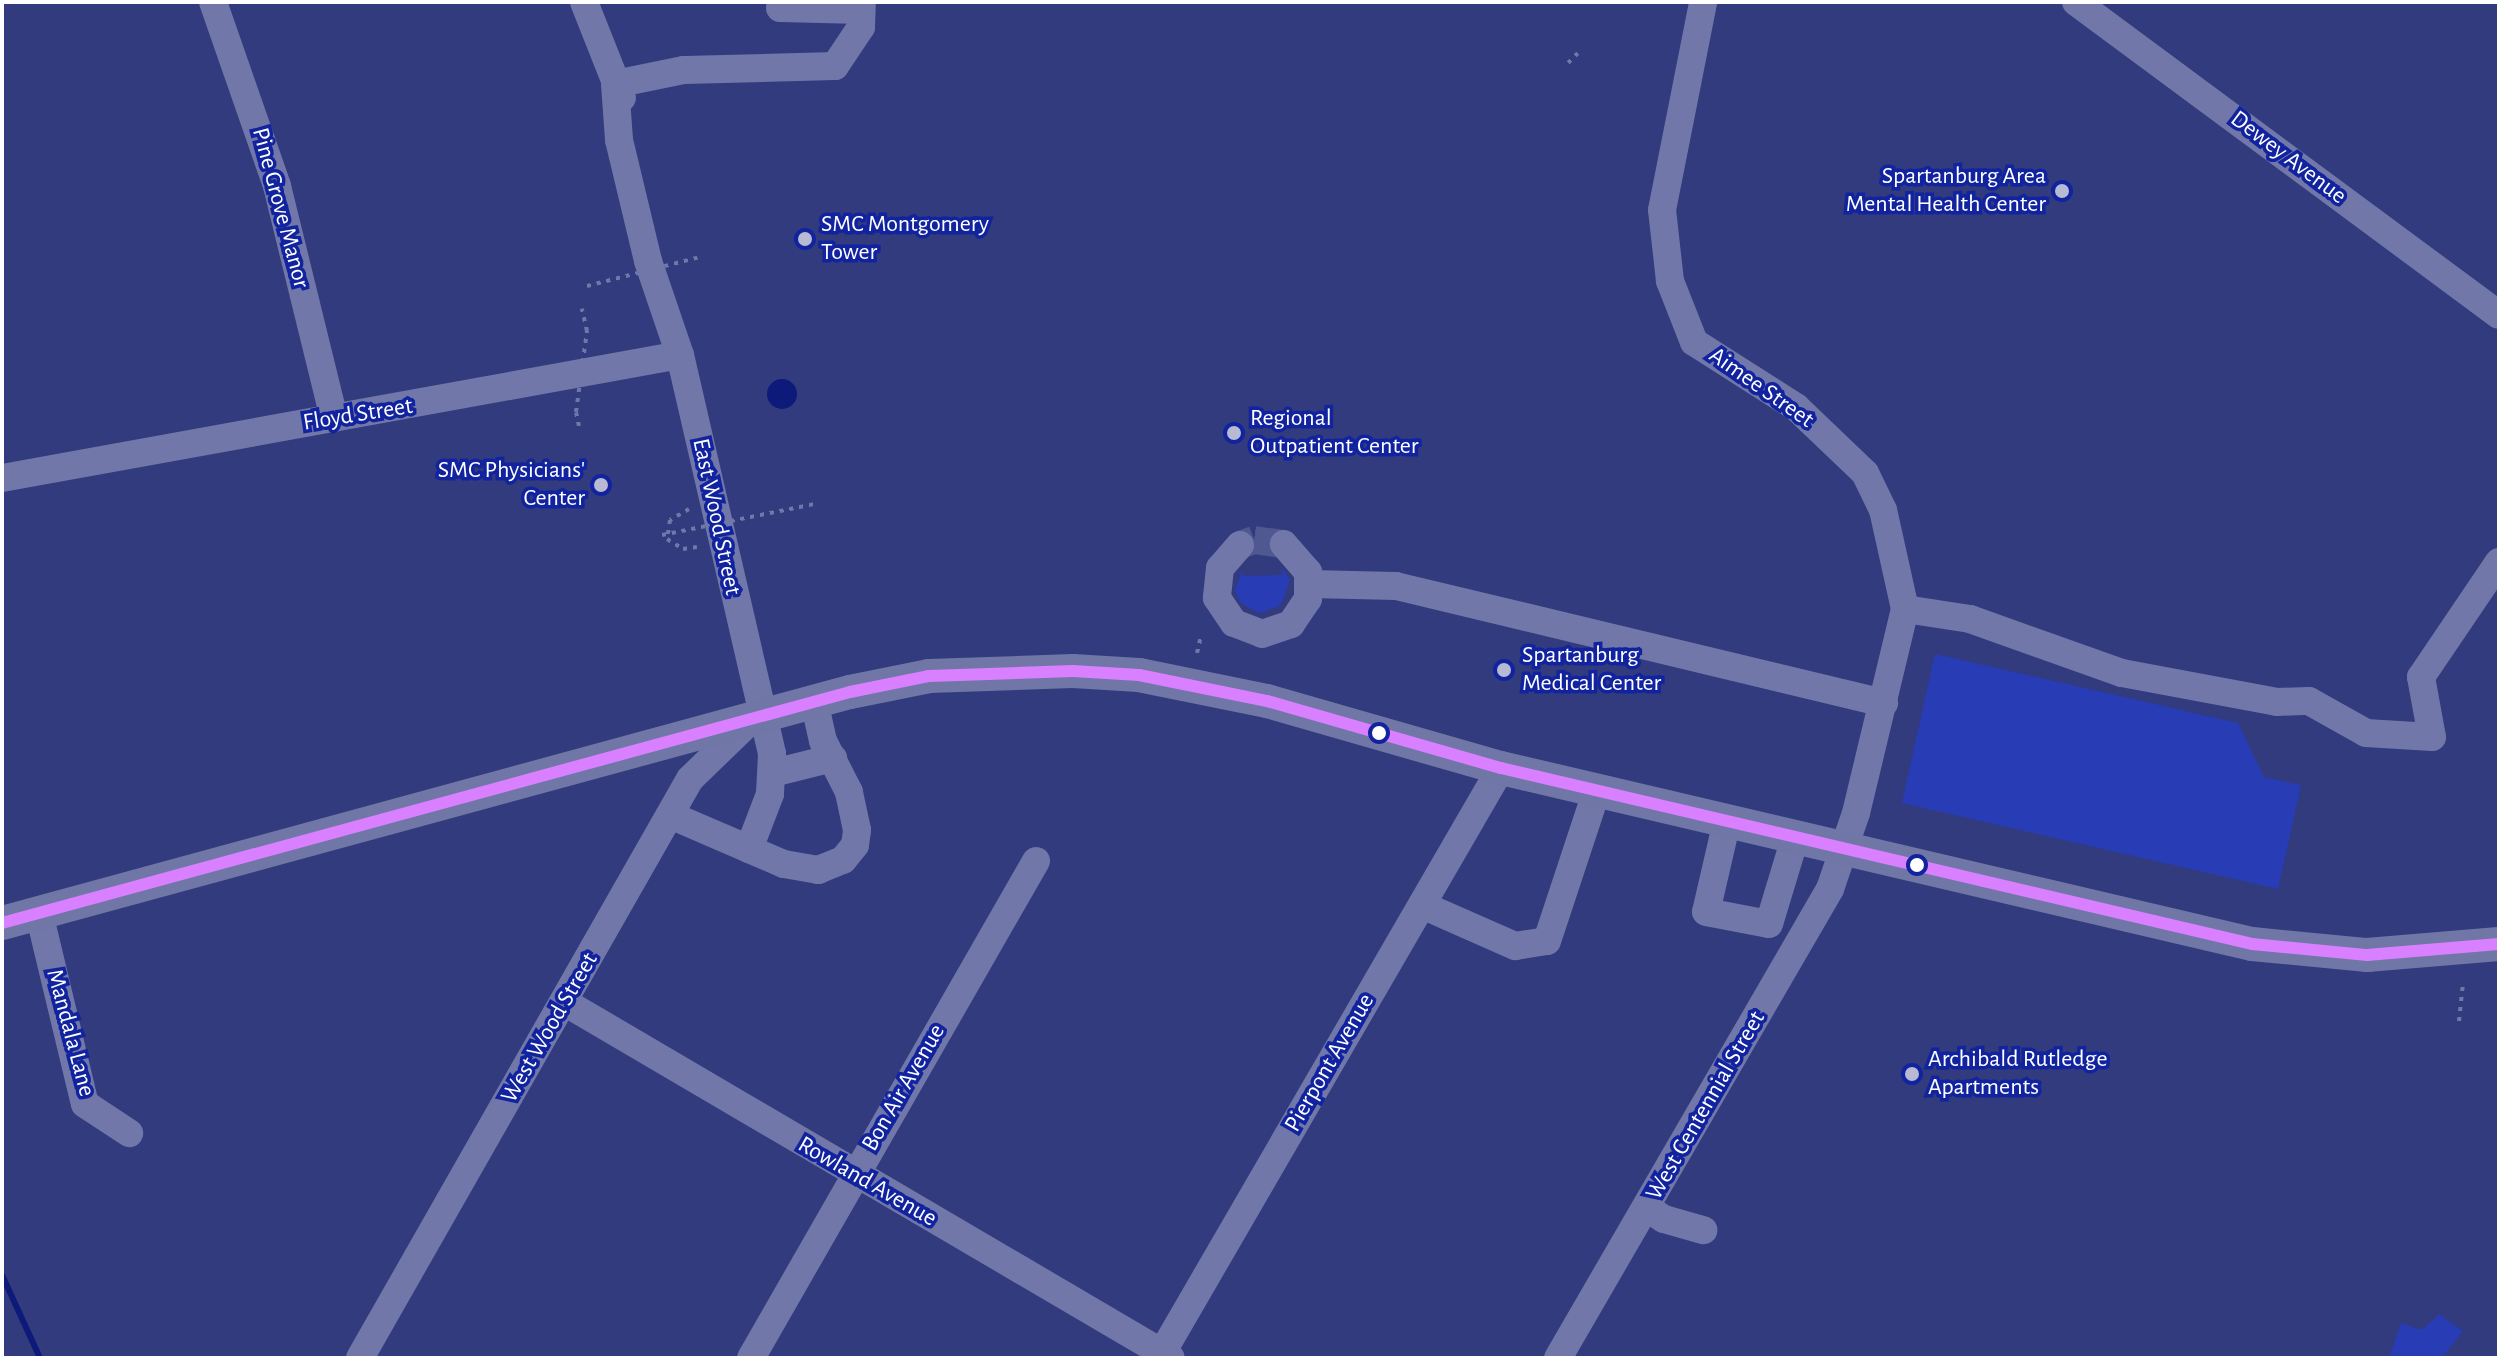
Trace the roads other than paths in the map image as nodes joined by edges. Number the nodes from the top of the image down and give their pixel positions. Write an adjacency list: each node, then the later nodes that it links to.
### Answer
1 (213, 2): 10 (street, Pine Grove Manor)
2 (584, 2): 7 (street, East Wood Street)
3 (1703, 2): 16 (street, Aimee Street)
4 (2076, 2): 8 (street, Dewey Avenue)
5 (862, 6): 6 (street); 7 (street)
6 (780, 8)
7 (615, 84): 9 (street, East Wood Street)
8 (2499, 315)
9 (680, 355): 10 (street, Floyd Street); 19 (street, East Wood Street)
10 (334, 418): 11 (street, Floyd Street)
11 (2, 478)
12 (1284, 544): 15 (street)
13 (1240, 545): 15 (street)
14 (2499, 562): 16 (street)
15 (1310, 584): 18 (street)
16 (1905, 609): 18 (street, Aimee Street)
17 (814, 701): 19 (main road); 20 (street); 21 (main road)
18 (1884, 703): 28 (street, Aimee Street)
19 (759, 713): 22 (street, East Wood Street); 24 (street, West Wood Street); 31 (main road)
20 (833, 758): 22 (street); 27 (street)
21 (1501, 768): 23 (main road); 30 (street, Pierpont Avenue)
22 (773, 773): 27 (street)
23 (1597, 790): 25 (main road); 30 (street)
24 (670, 815): 27 (street); 36 (street, West Wood Street)
25 (1727, 821): 26 (main road); 33 (street)
26 (1795, 838): 28 (main road); 33 (street)
27 (749, 849)
28 (1844, 850): 34 (street, West Centennial Street); 35 (main road)
29 (1036, 861): 38 (street, Bon Air Avenue)
30 (1422, 905): 41 (street, Pierpont Avenue)
31 (39, 913): 32 (main road); 37 (street, Mandala Lane)
32 (2, 923)
33 (1769, 924): 34 (street)
34 (1806, 932): 39 (street, West Centennial Street)
35 (2499, 944)
36 (566, 1003): 38 (street, Rowland Avenue); 42 (street, West Wood Street)
37 (129, 1133)
38 (855, 1175): 41 (street, Rowland Avenue); 43 (street, Bon Air Avenue)
39 (1647, 1208): 40 (street); 44 (street, West Centennial Street)
40 (1703, 1230)
41 (1164, 1356)
42 (360, 1358)
43 (751, 1358)
44 (1558, 1358)

